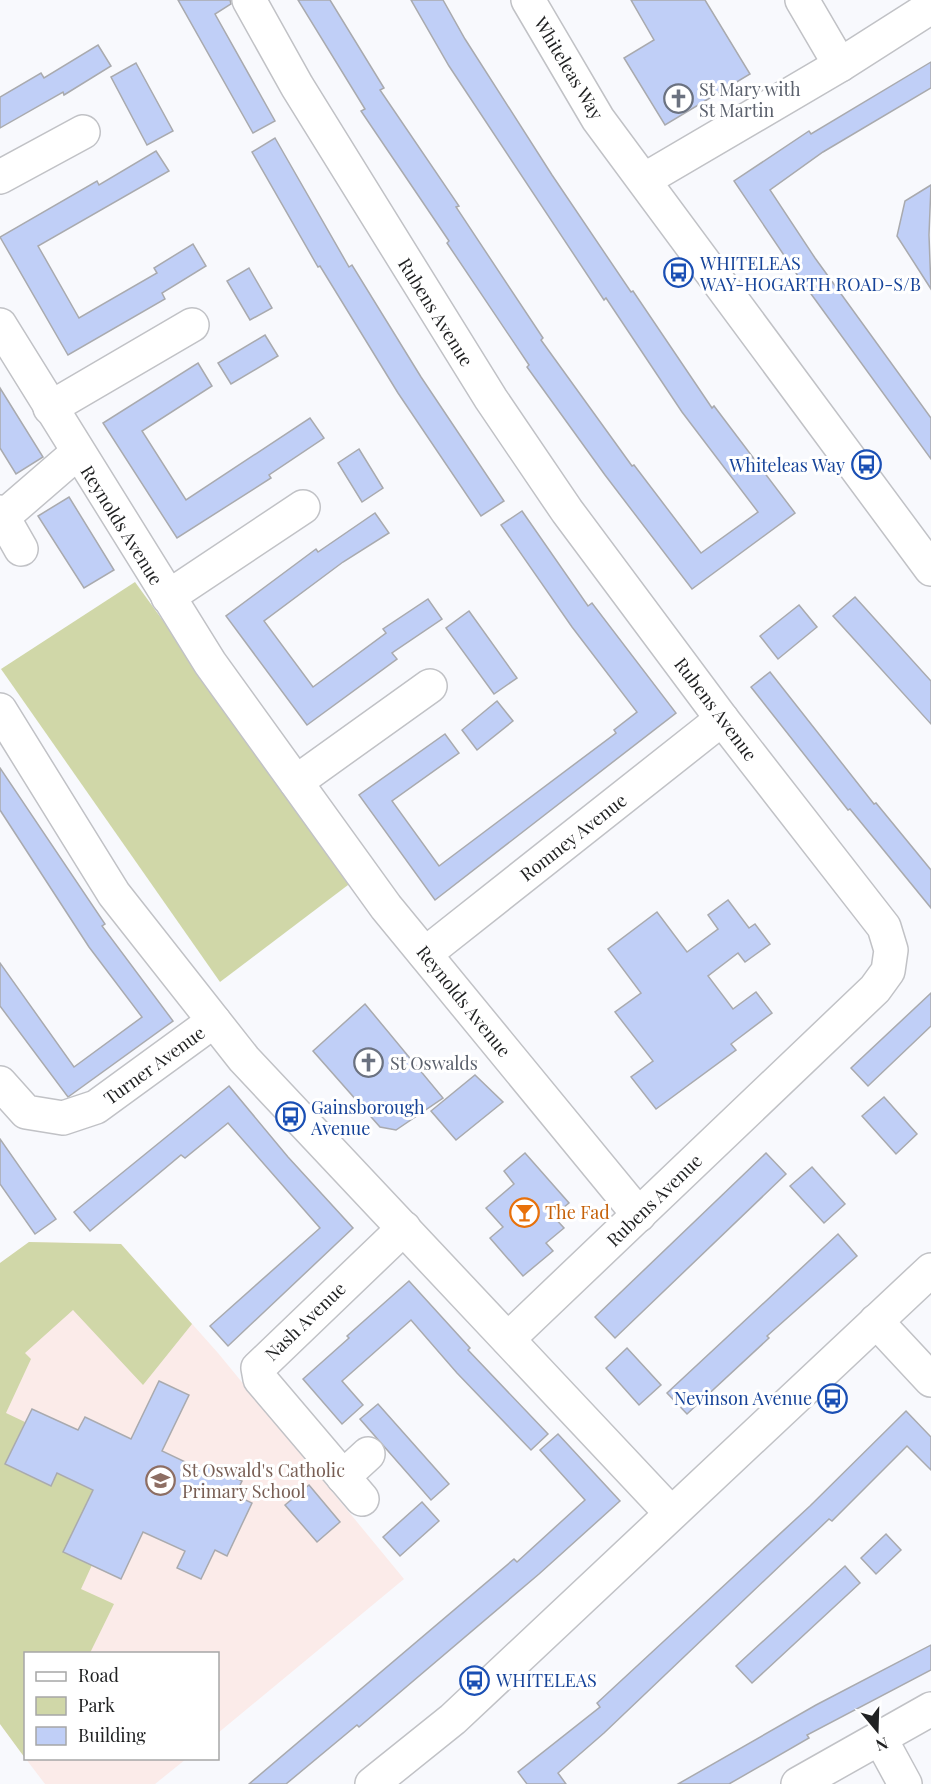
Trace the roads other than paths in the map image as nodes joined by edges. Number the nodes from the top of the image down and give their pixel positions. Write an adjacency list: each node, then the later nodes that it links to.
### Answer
1 (249, 0): 20 (street, Rubens Avenue)
2 (528, 0): 8 (street, Whiteleas Way)
3 (802, 0): 5 (street)
4 (931, 7): 5 (street)
5 (840, 65): 8 (street)
6 (83, 132): 7 (street)
7 (0, 177)
8 (644, 180): 16 (street, Whiteleas Way)
9 (0, 325): 11 (street, Reynolds Avenue)
10 (192, 325): 11 (street)
11 (50, 408): 12 (street, Reynolds Avenue)
12 (77, 453): 14 (street, Reynolds Avenue); 17 (street, Reynolds Avenue)
13 (303, 507): 17 (street, Reynolds Avenue)
14 (2, 515): 15 (street, Reynolds Avenue)
15 (21, 549)
16 (931, 570)
17 (168, 597): 21 (street, Reynolds Avenue)
18 (430, 686): 21 (street)
19 (0, 710): 23 (street)
20 (722, 719): 22 (street, Romney Avenue); 25 (street, Rubens Avenue)
21 (296, 782): 22 (street, Reynolds Avenue)
22 (425, 954): 25 (street, Reynolds Avenue)
23 (214, 1021): 24 (street, Turner Avenue); 26 (street)
24 (0, 1083)
25 (639, 1215): 29 (street, Rubens Avenue)
26 (404, 1228): 29 (street); 31 (street, Nash Avenue)
27 (931, 1270): 28 (street)
28 (876, 1321): 30 (street); 32 (street)
29 (508, 1339): 32 (street)
30 (931, 1380)
31 (368, 1454)
32 (671, 1513): 35 (street)
33 (931, 1709): 34 (street)
34 (880, 1738): 36 (street); 37 (street)
35 (372, 1784)
36 (798, 1784)
37 (905, 1784)

